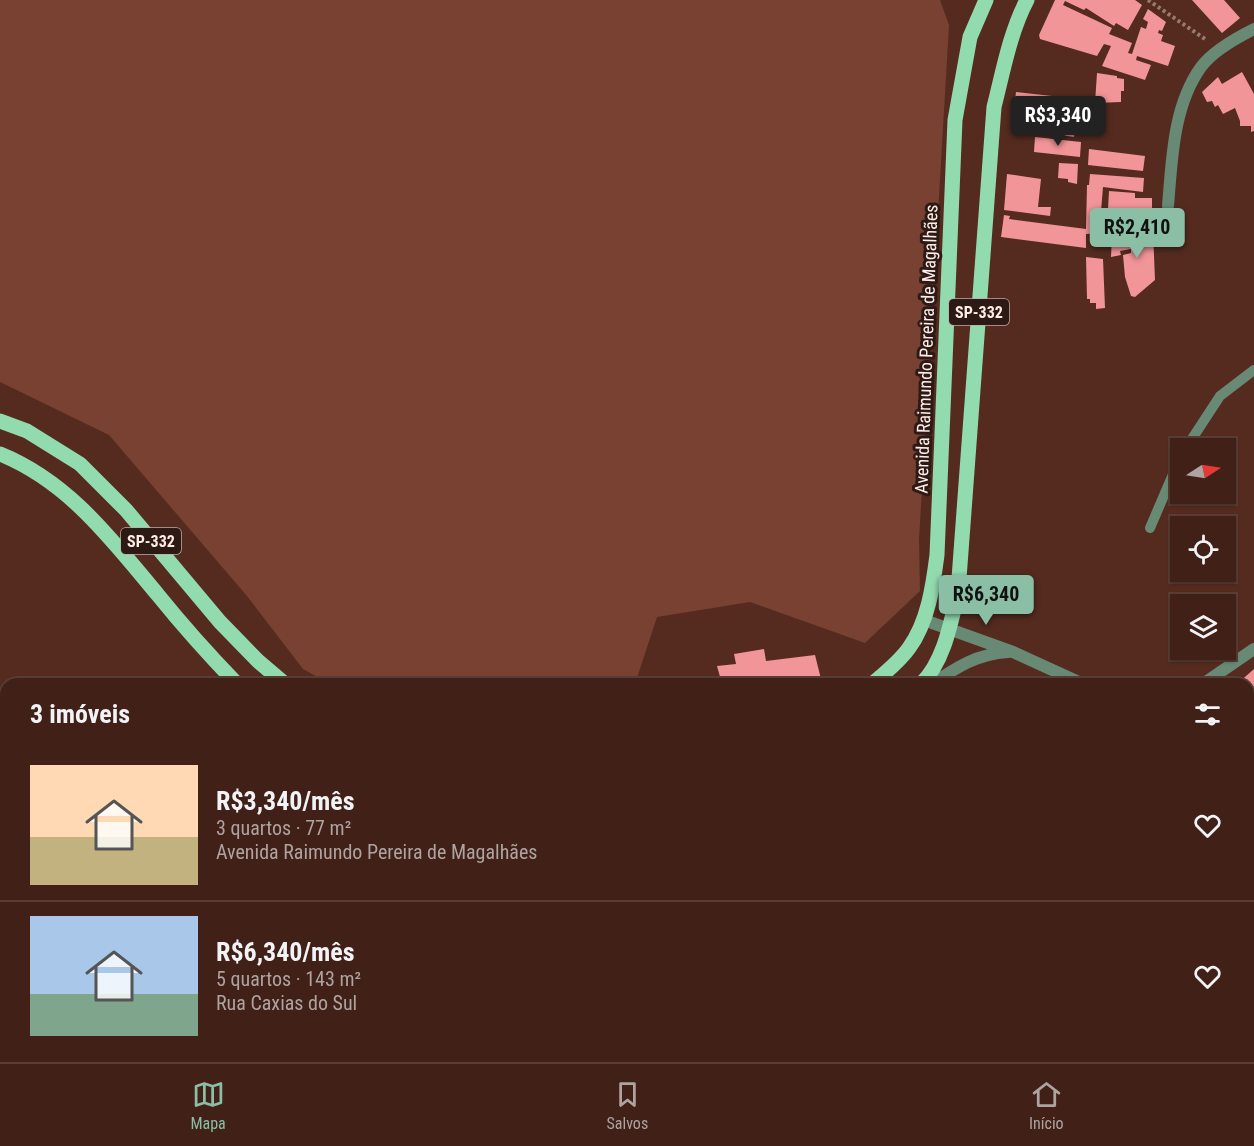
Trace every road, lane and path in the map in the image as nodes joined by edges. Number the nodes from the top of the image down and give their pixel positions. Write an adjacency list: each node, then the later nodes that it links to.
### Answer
1 (986, 0): 13 (main road, Avenida Raimundo Pereira de Magalhães / SP-332)
2 (1027, 0): 14 (main road, SP-332)
3 (1148, 0): 5 (path)
4 (1254, 29): 5 (street)
5 (1221, 50): 6 (street)
6 (1168, 206)
7 (1254, 370): 9 (lane)
8 (0, 421): 18 (main road, SP-332)
9 (1193, 438)
10 (0, 454): 17 (main road, SP-332)
11 (1170, 481): 12 (lane)
12 (1150, 528)
13 (924, 621): 14 (street); 19 (main road, Avenida Raimundo Pereira de Magalhães / SP-332)
14 (950, 629): 16 (street); 20 (main road, SP-332)
15 (1254, 649): 23 (street)
16 (1013, 652): 21 (street); 22 (street)
17 (231, 678)
18 (278, 678)
19 (879, 678)
20 (925, 678)
21 (941, 678)
22 (1070, 678)
23 (1212, 678)

